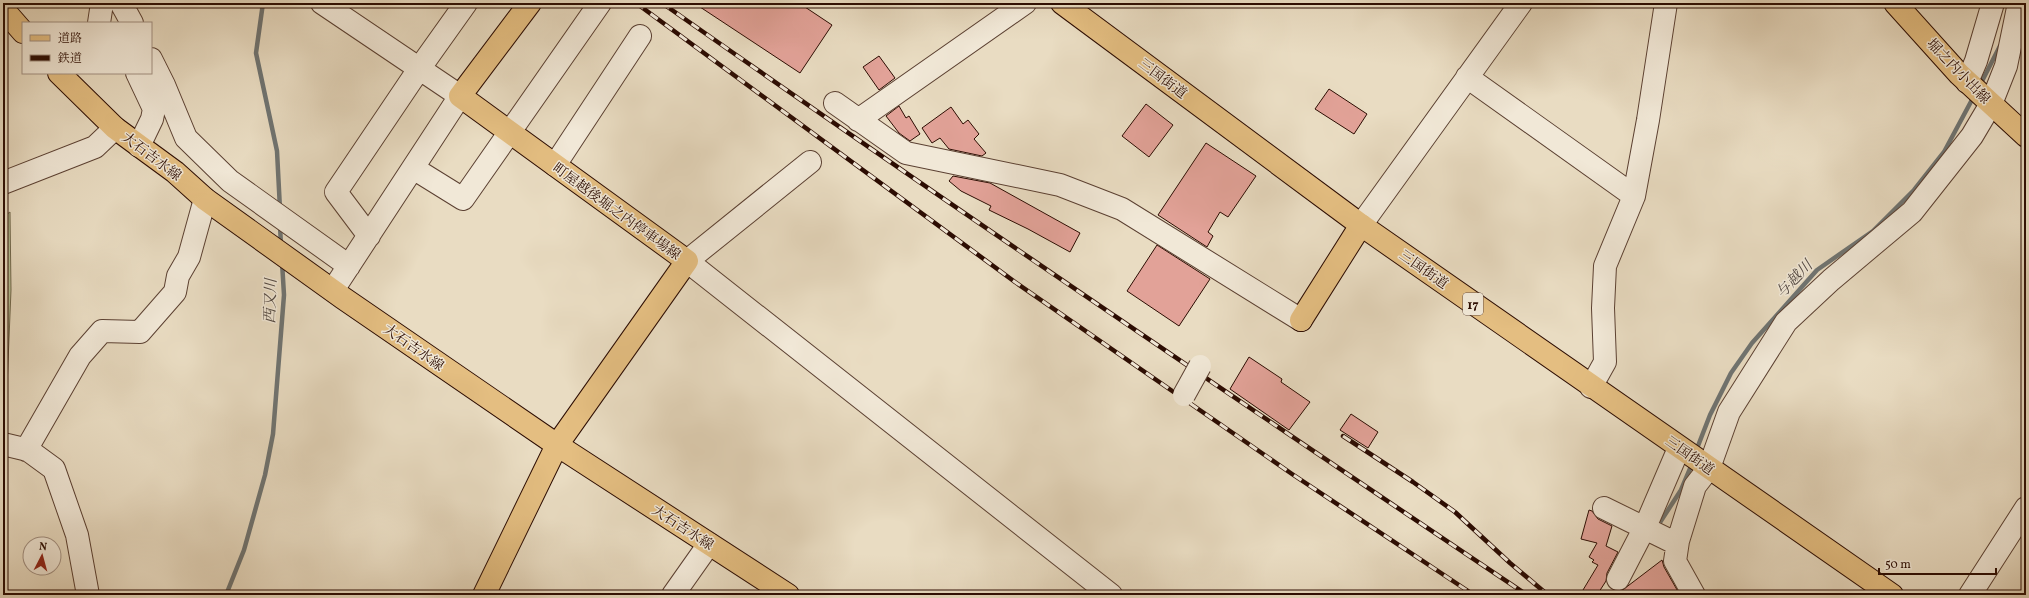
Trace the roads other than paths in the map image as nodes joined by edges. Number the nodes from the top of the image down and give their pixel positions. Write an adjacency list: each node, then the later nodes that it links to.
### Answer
1 (102, 3): 15 (street)
2 (122, 3): 16 (street)
3 (322, 3): 20 (street)
4 (466, 3): 20 (street)
5 (530, 3): 25 (main road)
6 (600, 3): 30 (street)
7 (1025, 3): 28 (street)
8 (1062, 3): 39 (main road, 三国街道 / 17)
9 (1521, 3): 23 (street)
10 (1666, 3): 37 (street)
11 (1894, 3): 24 (main road, 堀之内小出線)
12 (1994, 3): 24 (street)
13 (2019, 3): 26 (street)
14 (3, 9): 17 (main road)
15 (99, 22)
16 (132, 22)
17 (22, 31)
18 (640, 36): 34 (street)
19 (152, 62): 42 (street)
20 (419, 68): 25 (street); 40 (street)
21 (60, 74): 29 (main road, 大石吉水線)
22 (137, 74): 32 (street)
23 (1467, 78): 37 (street); 39 (street)
24 (1968, 83): 26 (main road, 堀之内小出線)
25 (460, 96): 30 (main road, 町屋越後堀之内停車場線); 35 (street)
26 (1988, 101): 31 (main road, 堀之内小出線); 52 (street)
27 (835, 103): 28 (street)
28 (858, 120): 44 (street)
29 (115, 128): 32 (main road, 大石吉水線); 36 (street)
30 (509, 132): 34 (main road, 町屋越後堀之内停車場線); 35 (street)
31 (2026, 136)
32 (139, 146): 38 (main road, 大石吉水線)
33 (810, 162): 41 (street)
34 (555, 165): 41 (main road, 町屋越後堀之内停車場線)
35 (413, 168): 40 (street)
36 (3, 183)
37 (1634, 196): 46 (street)
38 (205, 198): 43 (main road, 大石吉水線); 51 (street)
39 (1361, 224): 44 (main road); 46 (main road, 三国街道 / 17)
40 (369, 236): 42 (street)
41 (687, 262): 49 (main road, 町屋越後堀之内停車場線); 62 (street)
42 (349, 266): 43 (street)
43 (333, 290): 49 (main road, 大石吉水線)
44 (1301, 320)
45 (1200, 366): 47 (street, bridge)
46 (1591, 387): 50 (main road, 三国街道 / 17)
47 (1184, 395)
48 (3, 444): 51 (street)
49 (557, 445): 56 (main road, 大石吉水線); 59 (main road, 町屋越後堀之内停車場線)
50 (1680, 448): 52 (main road, 三国街道 / 17); 55 (street)
51 (26, 450): 58 (street)
52 (1708, 468): 55 (street); 64 (main road, 三国街道 / 17)
53 (1604, 508): 55 (street)
54 (2026, 508): 65 (street)
55 (1657, 535): 57 (street); 63 (street)
56 (709, 544): 60 (street); 61 (main road, 大石吉水線)
57 (1618, 579)
58 (88, 595)
59 (484, 595)
60 (673, 595)
61 (788, 595)
62 (1111, 595)
63 (1694, 595)
64 (1892, 595)
65 (1970, 595)

